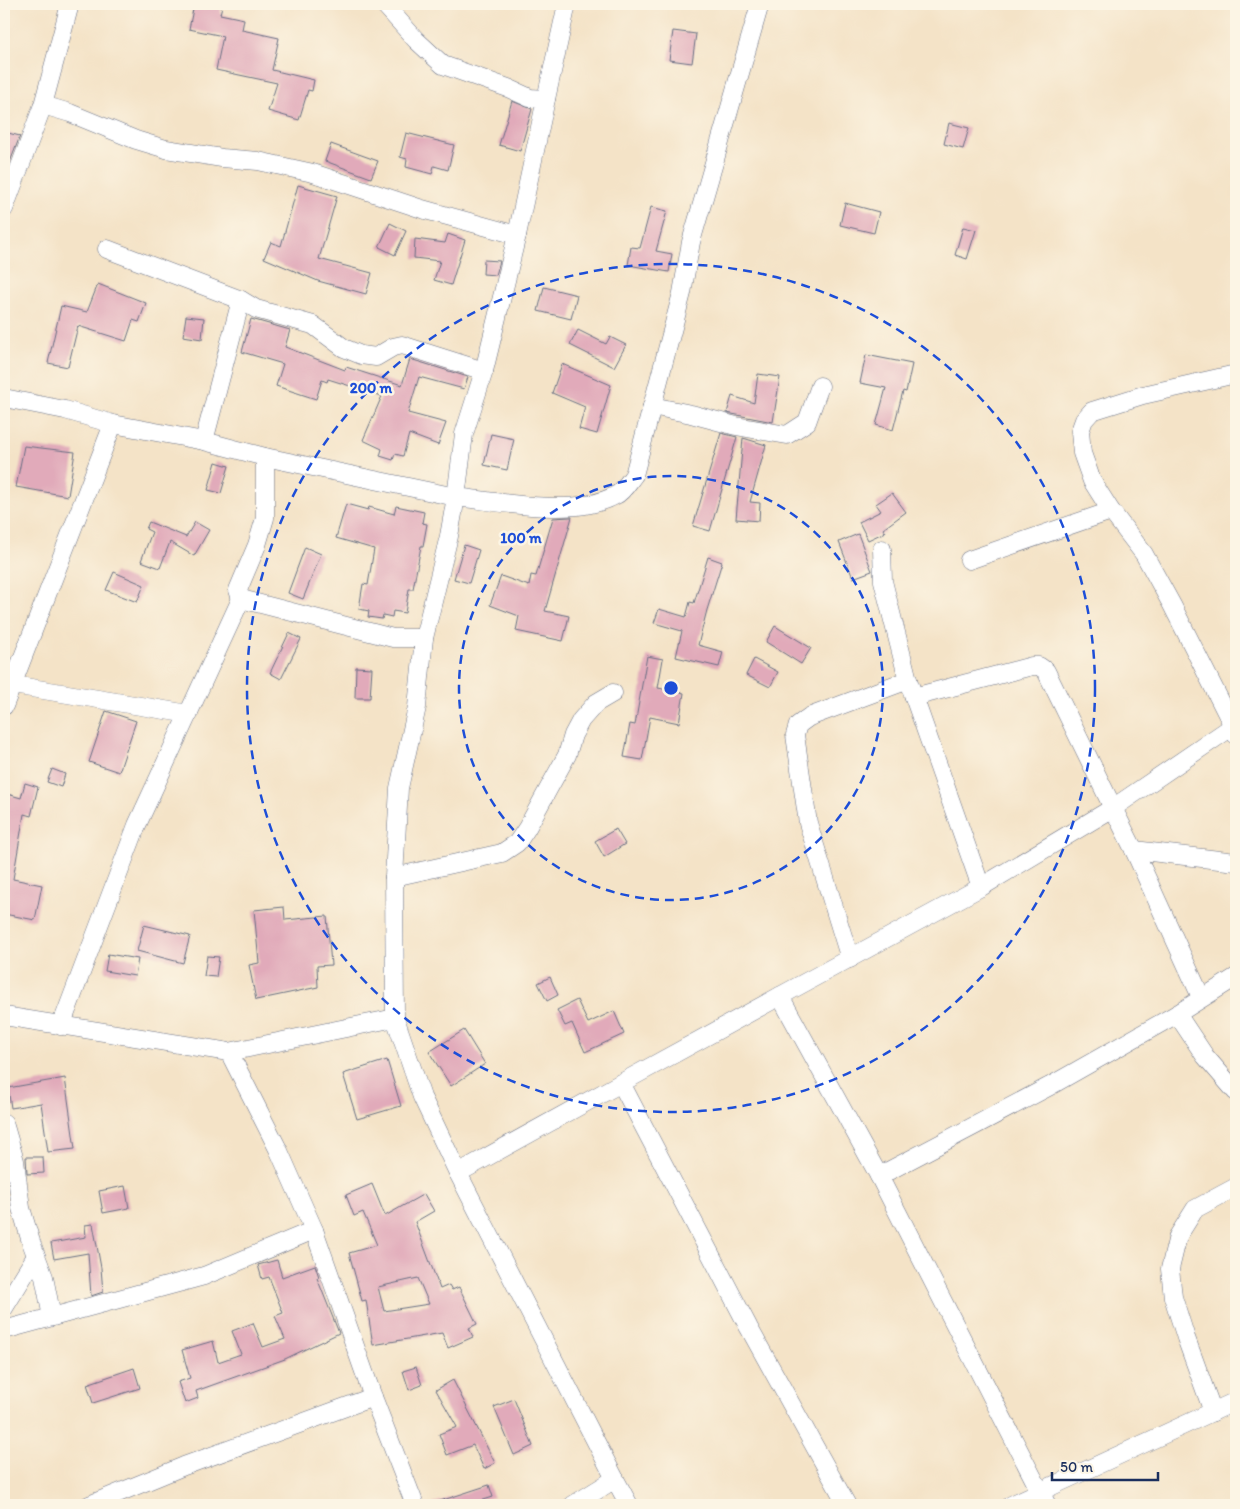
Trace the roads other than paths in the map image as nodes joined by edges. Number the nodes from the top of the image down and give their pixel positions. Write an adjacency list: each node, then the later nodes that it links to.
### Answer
1 (70, 4): 6 (street)
2 (384, 4): 5 (street)
3 (567, 4): 5 (street)
4 (760, 4): 15 (street)
5 (546, 98): 8 (street)
6 (44, 105): 7 (street); 8 (street)
7 (4, 210)
8 (517, 235): 11 (street)
9 (107, 249): 10 (street)
10 (241, 300): 11 (street); 17 (street)
11 (484, 371): 19 (street)
12 (1236, 374): 20 (street)
13 (820, 386): 15 (street)
14 (4, 398): 16 (street)
15 (652, 406): 19 (street)
16 (113, 424): 17 (street); 26 (street)
17 (204, 441): 18 (street)
18 (265, 457): 19 (street); 23 (street)
19 (456, 497): 24 (street)
20 (1111, 511): 22 (street); 31 (street)
21 (882, 549): 25 (street)
22 (969, 560)
23 (241, 599): 24 (street); 30 (street)
24 (424, 638): 35 (street)
25 (908, 680): 28 (street); 37 (street)
26 (13, 685): 29 (street); 30 (street)
27 (613, 693): 35 (street)
28 (914, 697): 32 (street); 36 (street)
29 (4, 706)
30 (189, 714): 44 (street)
31 (1235, 729): 32 (street)
32 (1113, 808): 33 (street); 36 (street)
33 (1134, 850): 34 (street); 40 (street)
34 (1236, 862)
35 (394, 877): 43 (street)
36 (981, 887): 37 (street)
37 (850, 959): 39 (street)
38 (1236, 977): 40 (street)
39 (780, 996): 46 (street); 50 (street)
40 (1201, 998): 41 (street)
41 (1177, 1014): 47 (street); 50 (street)
42 (4, 1016): 44 (street)
43 (395, 1018): 45 (street); 49 (street)
44 (61, 1026): 45 (street)
45 (229, 1052): 52 (street)
46 (621, 1084): 49 (street); 66 (street)
47 (1236, 1092)
48 (4, 1123): 53 (street)
49 (458, 1173): 60 (street)
50 (879, 1176): 61 (street)
51 (1236, 1187): 59 (street)
52 (314, 1230): 55 (street); 57 (street)
53 (36, 1256): 54 (street); 55 (street)
54 (4, 1308)
55 (52, 1317): 56 (street)
56 (4, 1330)
57 (373, 1396): 62 (street); 63 (street)
58 (1236, 1400): 59 (street)
59 (1213, 1412): 61 (street)
60 (615, 1479): 64 (street); 65 (street)
61 (1044, 1499): 67 (street)
62 (89, 1505)
63 (414, 1505)
64 (573, 1505)
65 (629, 1505)
66 (847, 1505)
67 (1011, 1505)

